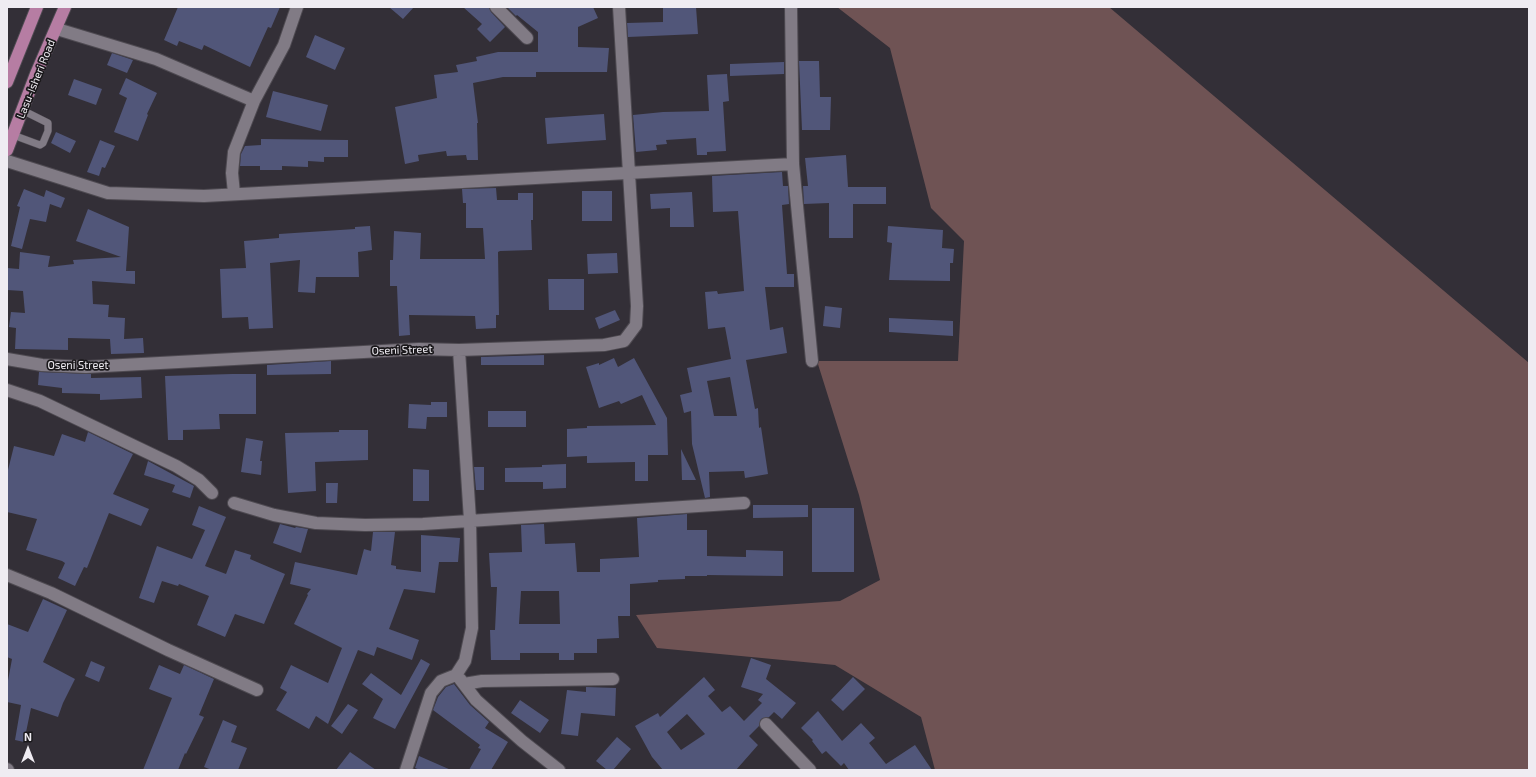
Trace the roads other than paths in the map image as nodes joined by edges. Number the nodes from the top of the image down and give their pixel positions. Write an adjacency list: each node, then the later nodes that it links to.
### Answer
1 (37, 7): 9 (main road)
2 (65, 7): 7 (main road, Lasu-Isheri Road)
3 (297, 7): 10 (street)
4 (496, 7): 8 (street)
5 (618, 7): 16 (street, Oseni Street)
6 (791, 7): 15 (street)
7 (57, 28): 10 (street); 11 (main road, Lasu-Isheri Road)
8 (527, 38)
9 (7, 82)
10 (254, 101): 17 (street)
11 (22, 110): 12 (main road, Lasu-Isheri Road); 12 (lane)
12 (13, 135): 13 (main road, Lasu-Isheri Road)
13 (7, 150)
14 (7, 161): 17 (street)
15 (793, 164): 16 (street); 20 (street)
16 (629, 173): 17 (street); 18 (street, Oseni Street)
17 (234, 194)
18 (459, 350): 19 (street, Oseni Street); 25 (street)
19 (7, 359)
20 (812, 361)
21 (7, 390): 22 (street)
22 (212, 494)
23 (234, 503): 25 (street)
24 (744, 503): 25 (street)
25 (470, 520): 28 (street)
26 (7, 575): 29 (street)
27 (613, 678): 28 (street)
28 (460, 679): 31 (street); 32 (street)
29 (257, 690)
30 (766, 724): 33 (street)
31 (406, 770)
32 (559, 770)
33 (810, 770)

